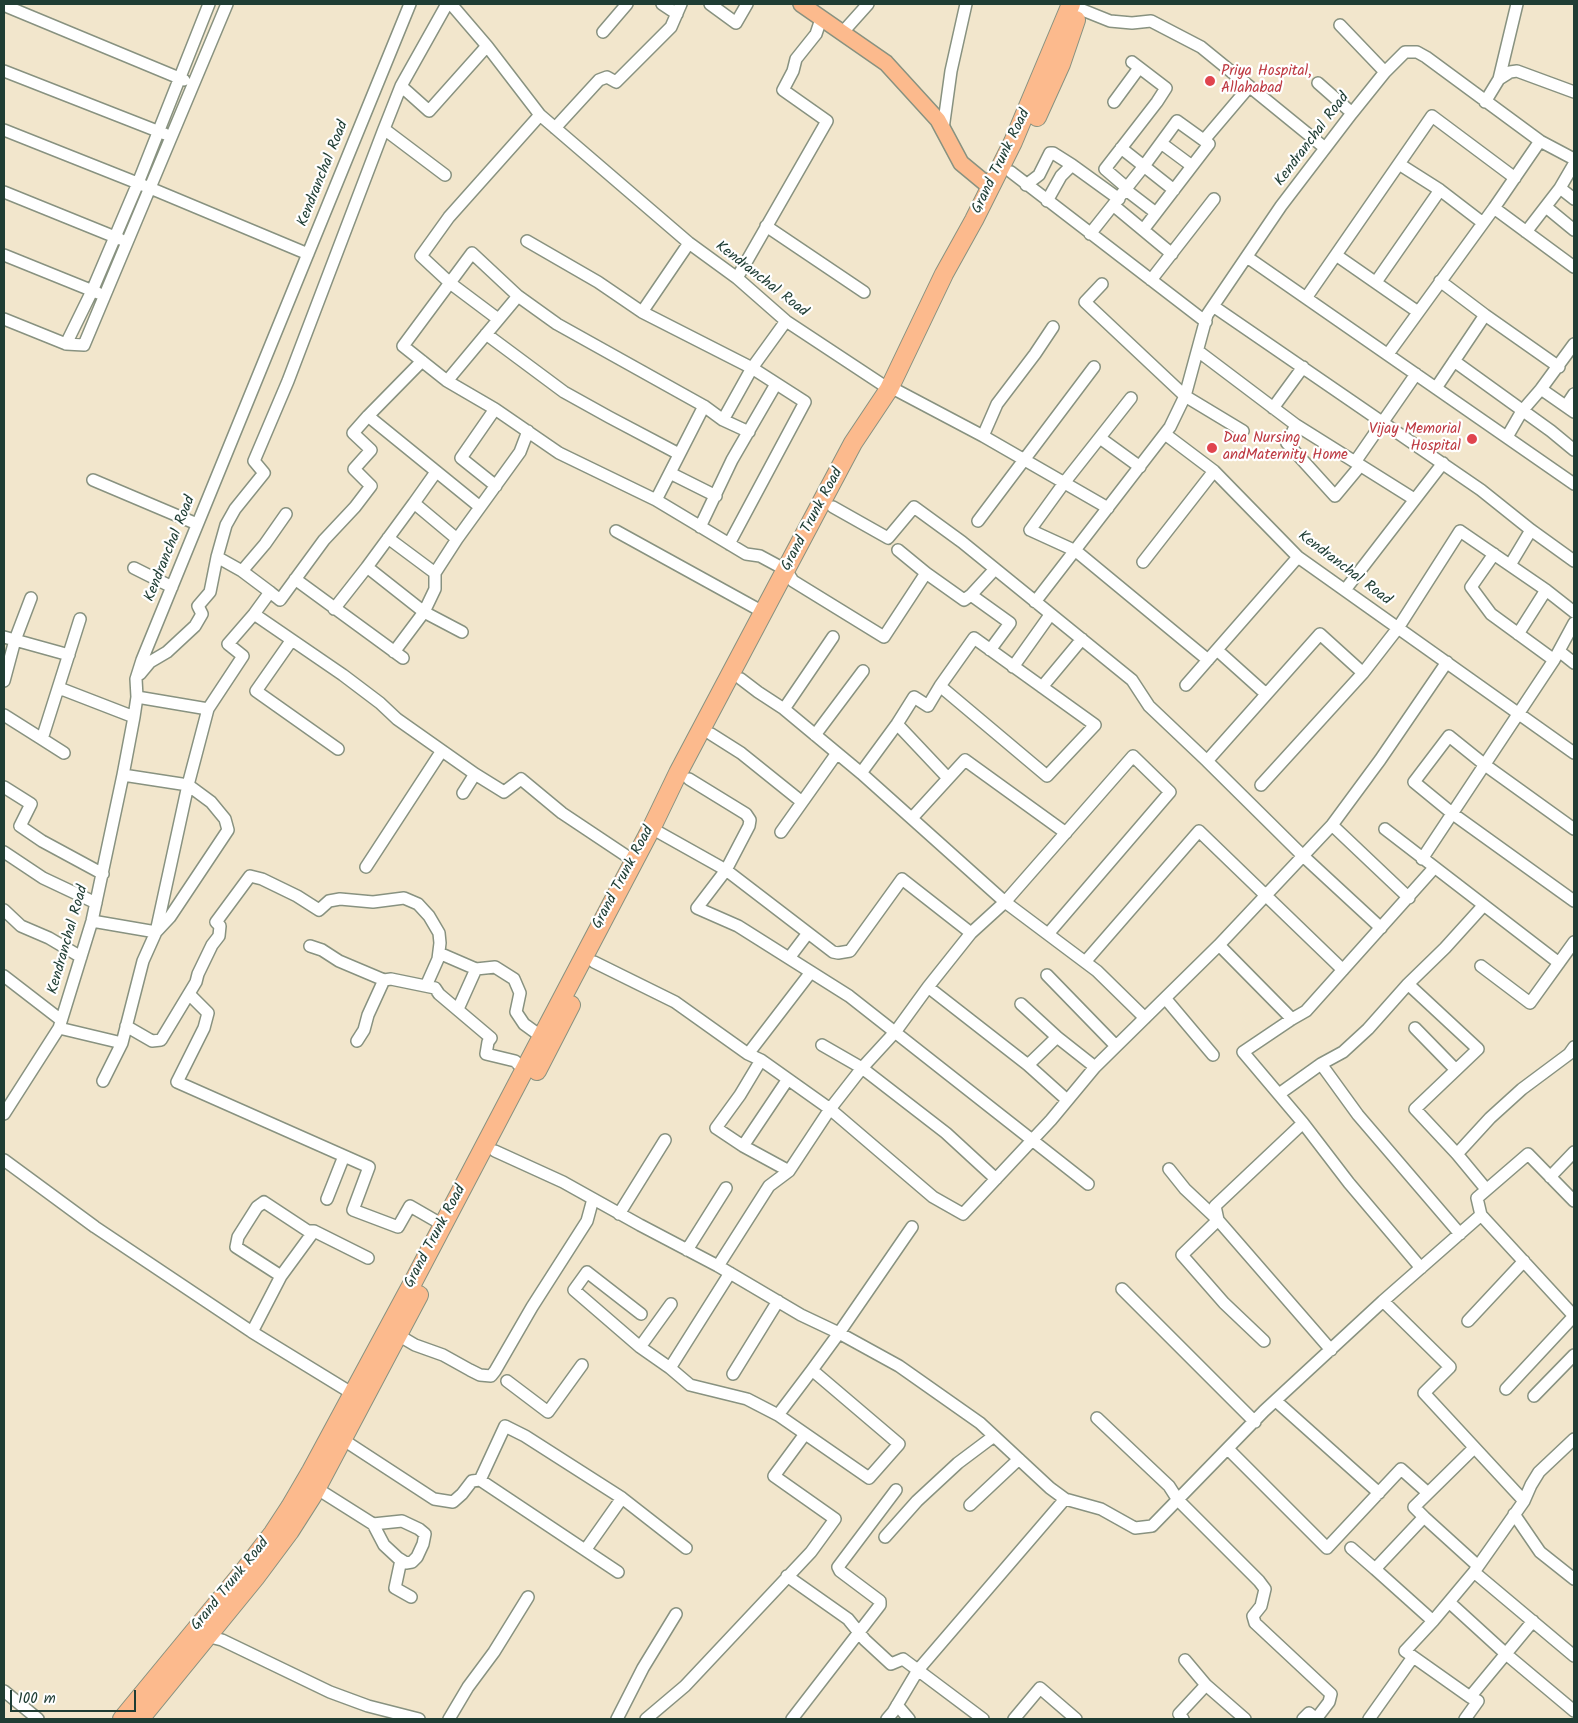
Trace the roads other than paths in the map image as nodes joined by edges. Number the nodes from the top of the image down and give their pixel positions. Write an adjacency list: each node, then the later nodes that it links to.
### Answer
1 (209, 4): 17 (street)
2 (227, 4): 19 (street)
3 (410, 4): 81 (street, Kendranchal Road)
4 (449, 4): 22 (street, Kendranchal Road); 29 (street)
5 (627, 4): 20 (street)
6 (662, 4): 15 (street)
7 (710, 4): 8 (street)
8 (747, 4)
9 (801, 4): 16 (main road)
10 (868, 4): 21 (street)
11 (966, 4): 38 (street)
12 (1517, 4): 26 (street)
13 (1076, 5): 30 (street); 53 (highway, Grand Trunk Road); 58 (highway, Grand Trunk Road)
14 (8, 7): 25 (street)
15 (679, 9): 36 (street)
16 (818, 12): 21 (main road); 72 (street)
17 (202, 22): 19 (street); 25 (street)
18 (1340, 25): 24 (street)
19 (217, 28): 27 (street)
20 (603, 32)
21 (842, 33): 38 (main road)
22 (487, 46): 29 (street); 35 (street, Kendranchal Road)
23 (4, 71): 40 (street)
24 (1385, 72): 33 (street, Kendranchal Road); 34 (street, Kendranchal Road)
25 (179, 78): 27 (street); 40 (street)
26 (1499, 79): 31 (street); 33 (street)
27 (194, 83): 41 (street)
28 (1318, 83): 34 (street)
29 (401, 86): 37 (street)
30 (1249, 86): 42 (street); 46 (street)
31 (1574, 92)
32 (1114, 102): 45 (street)
33 (1485, 102): 43 (street, Kendranchal Road)
34 (1352, 113): 46 (street, Kendranchal Road)
35 (540, 115): 36 (street, Kendranchal Road); 91 (street)
36 (555, 128): 80 (street, Kendranchal Road)
37 (384, 129): 54 (street); 175 (street)
38 (944, 129): 58 (main road)
39 (4, 130): 56 (street)
40 (158, 132): 41 (street); 56 (street)
41 (172, 137): 59 (street)
42 (1204, 140): 44 (street); 52 (street)
43 (1540, 141): 47 (street, Kendranchal Road); 55 (street)
44 (1161, 143): 51 (street); 52 (street)
45 (1121, 148): 51 (street); 64 (street)
46 (1326, 148): 85 (street, Kendranchal Road)
47 (1574, 159)
48 (1399, 164): 55 (street); 62 (street); 83 (street)
49 (1574, 164): 60 (street)
50 (1072, 165): 57 (street); 64 (street); 67 (street)
51 (1144, 166): 61 (street); 64 (street)
52 (1192, 166): 61 (street)
53 (1011, 172): 57 (street); 123 (highway, Grand Trunk Road)
54 (445, 175)
55 (1515, 178): 69 (street)
56 (138, 183): 59 (street); 77 (street)
57 (1026, 185): 67 (street)
58 (990, 187): 123 (highway, Grand Trunk Road)
59 (150, 188): 79 (street); 81 (street)
60 (1560, 188): 65 (street); 68 (street)
61 (1174, 190): 70 (street)
62 (1440, 190): 71 (street); 90 (street)
63 (4, 192): 77 (street)
64 (1121, 196): 70 (street); 73 (street); 76 (street)
65 (1574, 198)
66 (1214, 199): 82 (street)
67 (1047, 201): 76 (street)
68 (1546, 207): 74 (street); 75 (street)
69 (1494, 208): 71 (street); 75 (street)
70 (1156, 213): 73 (street)
71 (1483, 223): 89 (street)
72 (766, 226): 87 (street); 94 (street)
73 (1143, 230): 82 (street)
74 (1574, 230)
75 (1526, 232): 86 (street)
76 (1090, 234): 88 (street)
77 (114, 237): 79 (street); 93 (street)
78 (527, 241): 99 (street)
79 (127, 242): 95 (street)
80 (689, 243): 87 (street, Kendranchal Road); 99 (street)
81 (308, 254): 165 (street, Kendranchal Road)
82 (1172, 254): 88 (street)
83 (1336, 255): 90 (street); 97 (street)
84 (4, 256): 93 (street)
85 (1247, 257): 97 (street); 98 (street, Kendranchal Road)
86 (1574, 267)
87 (737, 278): 104 (street, Kendranchal Road)
88 (1151, 280): 105 (street)
89 (1440, 281): 100 (street); 101 (street)
90 (1376, 282): 100 (street)
91 (450, 283): 96 (street); 103 (street); 112 (street)
92 (1102, 284): 125 (street)
93 (92, 291): 95 (street); 108 (street)
94 (864, 292)
95 (105, 295): 108 (street)
96 (518, 296): 103 (street); 127 (street)
97 (1306, 298): 111 (street)
98 (1213, 306): 105 (street, Kendranchal Road); 115 (street)
99 (642, 312): 117 (street)
100 (1418, 312): 111 (street)
101 (1485, 315): 113 (street); 116 (street)
102 (4, 319): 108 (street)
103 (498, 319): 107 (street)
104 (786, 321): 117 (street); 123 (street, Kendranchal Road)
105 (1206, 322): 110 (street, Kendranchal Road)
106 (1053, 327): 140 (street)
107 (486, 334): 119 (street); 144 (street)
108 (66, 344)
109 (1574, 344): 116 (street)
110 (1198, 350): 125 (street, Kendranchal Road); 128 (street)
111 (1388, 354): 118 (street)
112 (422, 361): 119 (street); 132 (street)
113 (1454, 361): 121 (street); 131 (street)
114 (1094, 367): 145 (street)
115 (1303, 367): 128 (street); 134 (street)
116 (1559, 367): 122 (street)
117 (752, 368): 120 (street); 133 (street)
118 (1416, 374): 121 (street); 134 (street)
119 (447, 381): 129 (street)
120 (776, 384): 138 (street); 171 (street)
121 (1436, 388): 141 (street)
122 (1541, 389): 130 (street); 131 (street)
123 (892, 390): 140 (street, Kendranchal Road); 161 (highway, Grand Trunk Road); 186 (highway, Grand Trunk Road)
124 (1574, 394): 130 (street)
125 (1185, 396): 137 (street); 139 (street, Kendranchal Road)
126 (1131, 398): 142 (street)
127 (704, 406): 133 (street); 144 (street)
128 (1274, 408): 135 (street)
129 (495, 409): 136 (street); 155 (street)
130 (1570, 409)
131 (1522, 410): 141 (street); 143 (street)
132 (368, 416): 149 (street); 187 (street)
133 (723, 420): 138 (street)
134 (1382, 422): 146 (street); 147 (street)
135 (1296, 425): 147 (street); 147 (street)
136 (528, 431): 155 (street); 158 (street)
137 (1243, 431)
138 (749, 432): 156 (street)
139 (1165, 434): 148 (street, Kendranchal Road); 150 (street, Kendranchal Road)
140 (983, 436): 145 (street, Kendranchal Road)
141 (1507, 437): 154 (street)
142 (1100, 438): 148 (street); 153 (street)
143 (1573, 447)
144 (679, 454): 151 (street)
145 (1024, 461): 153 (street, Kendranchal Road); 164 (street)
146 (1443, 463): 157 (street); 167 (street)
147 (1357, 464): 157 (street)
148 (1140, 466): 162 (street, Kendranchal Road)
149 (436, 472): 159 (street); 160 (street)
150 (1214, 472): 176 (street, Kendranchal Road); 178 (street)
151 (670, 473): 156 (street); 158 (street)
152 (93, 480): 165 (street)
153 (1064, 483): 162 (street, Kendranchal Road); 173 (street)
154 (1574, 484)
155 (496, 486): 160 (street)
156 (716, 496): 166 (street)
157 (1414, 499): 189 (street)
158 (656, 500): 166 (street)
159 (414, 503): 169 (street); 170 (street)
160 (480, 507): 170 (street)
161 (833, 507): 182 (street); 186 (highway, Grand Trunk Road)
162 (1108, 508): 173 (street, Kendranchal Road)
163 (286, 514): 183 (street)
164 (978, 521)
165 (197, 524): 188 (street, Kendranchal Road)
166 (700, 527): 171 (street)
167 (1530, 530): 177 (street); 179 (street)
168 (616, 531): 197 (street)
169 (388, 538): 180 (street); 184 (street)
170 (456, 538): 184 (street)
171 (729, 544): 186 (street)
172 (898, 550): 185 (street)
173 (1076, 551): 194 (street, Kendranchal Road); 214 (street)
174 (1494, 554): 179 (street); 203 (street); 205 (street)
175 (217, 557): 183 (street); 220 (street)
176 (1298, 557): 189 (street, Kendranchal Road); 211 (street)
177 (1574, 561)
178 (1143, 562)
179 (1510, 565): 190 (street)
180 (367, 566): 195 (street); 196 (street)
181 (134, 568): 188 (street)
182 (995, 569): 192 (street); 194 (street)
183 (242, 571): 191 (street)
184 (435, 573): 196 (street)
185 (926, 573): 186 (street); 192 (street)
186 (790, 576): 197 (highway, Grand Trunk Road); 221 (highway, Grand Trunk Road)
187 (295, 579): 191 (street); 195 (street)
188 (172, 587): 220 (street, Kendranchal Road)
189 (1345, 590): 203 (street, Kendranchal Road)
190 (1546, 590): 198 (street); 205 (street)
191 (270, 592): 199 (street)
192 (971, 595): 210 (street)
193 (31, 598): 207 (street)
194 (1035, 602): 200 (street)
195 (334, 609): 196 (street)
196 (424, 612): 204 (street)
197 (763, 612): 266 (highway, Grand Trunk Road)
198 (1574, 612)
199 (254, 614): 209 (street); 229 (street)
200 (1050, 615): 208 (street); 217 (street)
201 (80, 619): 212 (street)
202 (1574, 623): 213 (street)
203 (1398, 628): 215 (street, Kendranchal Road); 219 (street)
204 (462, 632)
205 (1518, 634): 213 (street)
206 (833, 637): 230 (street)
207 (9, 638): 212 (street); 222 (street)
208 (1082, 639): 225 (street); 243 (street)
209 (291, 641): 238 (street); 240 (street)
210 (990, 650): 217 (street); 224 (street)
211 (1217, 650): 214 (street); 227 (street)
212 (69, 655): 226 (street)
213 (1556, 655): 216 (street); 231 (street)
214 (1208, 660): 223 (street)
215 (1447, 662): 231 (street, Kendranchal Road); 257 (street)
216 (1574, 663)
217 (1013, 667): 225 (street)
218 (863, 670): 236 (street)
219 (1363, 673): 227 (street); 251 (street)
220 (136, 678): 228 (street, Kendranchal Road)
221 (741, 679): 230 (street); 235 (highway, Grand Trunk Road)
222 (4, 681)
223 (1186, 685)
224 (940, 686): 225 (street); 234 (street)
225 (1042, 687)
226 (59, 688): 233 (street); 237 (street)
227 (1266, 694): 243 (street)
228 (136, 697): 229 (street); 233 (street, Kendranchal Road)
229 (208, 709): 250 (street)
230 (784, 709): 236 (street)
231 (1520, 713): 239 (street, Kendranchal Road); 244 (street)
232 (4, 715): 237 (street)
233 (134, 717): 247 (street, Kendranchal Road)
234 (897, 724): 245 (street); 248 (street)
235 (712, 734): 249 (highway, Grand Trunk Road); 254 (street)
236 (815, 735): 242 (street)
237 (42, 739): 241 (street)
238 (338, 749)
239 (1573, 750)
240 (442, 752): 246 (street); 267 (street)
241 (64, 753)
242 (837, 754): 245 (street); 254 (street)
243 (1207, 761): 264 (street)
244 (1485, 765): 255 (street); 255 (street); 259 (street)
245 (861, 773): 256 (street)
246 (475, 774): 253 (street); 266 (street)
247 (123, 776): 250 (street); 270 (street, Kendranchal Road)
248 (947, 778): 256 (street); 262 (street)
249 (689, 779): 261 (highway, Grand Trunk Road); 269 (street)
250 (188, 785): 280 (street); 280 (street)
251 (1261, 785)
252 (4, 787): 270 (street)
253 (463, 793)
254 (802, 802): 260 (street)
255 (1453, 814): 265 (street); 273 (street)
256 (912, 818): 274 (street)
257 (1332, 825): 264 (street); 272 (street)
258 (1384, 829): 265 (street)
259 (1574, 829)
260 (781, 832)
261 (660, 833): 269 (street); 290 (highway, Grand Trunk Road)
262 (1066, 833): 274 (street); 283 (street)
263 (4, 852): 275 (street)
264 (1302, 855): 271 (street); 279 (street)
265 (1422, 860): 268 (street)
266 (634, 861): 314 (highway, Grand Trunk Road)
267 (366, 867)
268 (1434, 868): 272 (street); 276 (street)
269 (726, 870): 281 (street); 289 (street)
270 (103, 874): 275 (street, Kendranchal Road)
271 (1266, 894): 285 (street); 291 (street); 295 (street)
272 (1408, 898): 279 (street)
273 (1574, 901)
274 (1005, 902): 282 (street); 283 (street)
275 (96, 903): 278 (street, Kendranchal Road)
276 (1483, 906): 292 (street); 300 (street)
277 (4, 910): 288 (street)
278 (92, 921): 280 (street); 288 (street, Kendranchal Road)
279 (1380, 928): 295 (street)
280 (156, 932): 310 (street)
281 (808, 933): 282 (street); 289 (street)
282 (971, 933): 302 (street)
283 (1048, 934): 291 (street)
284 (1574, 942): 292 (street)
285 (1219, 945): 304 (street); 308 (street)
286 (310, 946): 299 (street)
287 (439, 953): 294 (street); 301 (street); 303 (street)
288 (81, 957): 309 (street, Kendranchal Road)
289 (789, 958): 296 (street)
290 (594, 962): 314 (highway, Grand Trunk Road); 320 (street)
291 (1085, 962): 307 (street)
292 (1559, 963): 293 (street)
293 (1481, 966)
294 (476, 968): 306 (street); 314 (street)
295 (1343, 970): 308 (street)
296 (811, 972): 312 (street); 320 (street)
297 (1047, 975): 318 (street)
298 (4, 976): 309 (street)
299 (384, 980): 301 (street); 315 (street)
300 (1408, 984): 323 (street); 327 (street)
301 (426, 986): 306 (street)
302 (928, 987): 312 (street); 324 (street)
303 (189, 994): 310 (street); 342 (street)
304 (1165, 998): 307 (street); 321 (street)
305 (1021, 1004): 313 (street)
306 (458, 1009): 328 (street)
307 (1145, 1018): 318 (street)
308 (1292, 1018): 331 (street)
309 (60, 1024): 316 (street); 334 (street, Kendranchal Road)
310 (126, 1026): 316 (street)
311 (1415, 1028): 327 (street)
312 (896, 1031): 326 (street); 336 (street)
313 (1057, 1037): 324 (street); 325 (street)
314 (546, 1040): 328 (highway, Grand Trunk Road); 339 (highway, Grand Trunk Road)
315 (357, 1041)
316 (122, 1043): 330 (street)
317 (822, 1045): 326 (street)
318 (1116, 1046): 325 (street)
319 (1574, 1047): 341 (street)
320 (748, 1054): 322 (street)
321 (1213, 1055)
322 (761, 1060): 329 (street); 338 (street)
323 (1321, 1064): 331 (street); 360 (street)
324 (1028, 1065): 332 (street)
325 (1095, 1067): 332 (street)
326 (862, 1068): 333 (street); 347 (street)
327 (1456, 1070): 341 (street)
328 (522, 1075): 357 (highway, Grand Trunk Road)
329 (788, 1079): 333 (street); 338 (street)
330 (103, 1081)
331 (1279, 1094): 335 (street)
332 (1067, 1100): 336 (street)
333 (830, 1109): 345 (street); 347 (street)
334 (4, 1114)
335 (1303, 1124): 356 (street); 365 (street)
336 (1032, 1139): 347 (street); 348 (street)
337 (665, 1140): 354 (street)
338 (742, 1146): 345 (street)
339 (495, 1151): 352 (street); 377 (highway, Grand Trunk Road)
340 (1574, 1152): 346 (street)
341 (1457, 1154): 350 (street)
342 (344, 1156): 351 (street); 357 (street)
343 (4, 1160): 375 (street)
344 (1169, 1168): 356 (street)
345 (789, 1171): 364 (street)
346 (1550, 1177): 350 (street); 353 (street)
347 (996, 1179)
348 (1088, 1184)
349 (726, 1188): 361 (street)
350 (1486, 1190): 355 (street)
351 (327, 1199)
352 (593, 1199): 354 (street); 377 (street)
353 (1574, 1201)
354 (619, 1214): 361 (street)
355 (1481, 1215): 360 (street); 363 (street)
356 (1218, 1220): 378 (street); 380 (street)
357 (443, 1225): 389 (highway, Grand Trunk Road)
358 (912, 1227): 376 (street)
359 (314, 1231): 362 (street); 367 (street); 367 (street)
360 (1460, 1234): 365 (street)
361 (687, 1250): 364 (street)
362 (368, 1258)
363 (1524, 1261): 373 (street); 374 (street)
364 (718, 1266): 366 (street)
365 (1421, 1268): 370 (street)
366 (730, 1273): 369 (street); 383 (street)
367 (281, 1276): 375 (street)
368 (1122, 1289): 393 (street)
369 (778, 1301): 376 (street); 385 (street)
370 (1383, 1301): 380 (street); 398 (street)
371 (672, 1304): 379 (street)
372 (641, 1314): 379 (street)
373 (1574, 1316): 387 (street)
374 (1468, 1321)
375 (252, 1332): 389 (street)
376 (839, 1333): 384 (street); 395 (street)
377 (398, 1335): 389 (highway, Grand Trunk Road)
378 (1264, 1341)
379 (640, 1347): 383 (street)
380 (1331, 1350): 390 (street)
381 (1574, 1356): 388 (street)
382 (582, 1365): 386 (street)
383 (670, 1368): 391 (street)
384 (812, 1370): 391 (street); 394 (street)
385 (733, 1374)
386 (507, 1381)
387 (1506, 1389)
388 (1534, 1396)
389 (358, 1397): 396 (highway, Grand Trunk Road); 431 (highway, Grand Trunk Road)
390 (1276, 1401): 393 (street); 404 (street)
391 (778, 1416): 394 (street)
392 (1097, 1418): 408 (street)
393 (1254, 1422): 399 (street)
394 (805, 1434): 422 (street)
395 (994, 1436): 400 (street); 414 (street)
396 (342, 1439): 401 (street); 402 (highway, Grand Trunk Road)
397 (1574, 1439): 409 (street)
398 (1474, 1448): 405 (street); 409 (street)
399 (1228, 1449): 404 (street); 408 (street)
400 (1019, 1459): 407 (street); 410 (street)
401 (480, 1480): 406 (street); 417 (street)
402 (316, 1488): 413 (street); 431 (highway, Grand Trunk Road)
403 (896, 1490): 430 (street)
404 (1379, 1493): 405 (street)
405 (1428, 1493): 412 (street)
406 (622, 1498): 415 (street); 417 (street)
407 (1065, 1499): 408 (street); 436 (street)
408 (1178, 1500): 459 (street)
409 (1524, 1501): 411 (street)
410 (970, 1505)
411 (1514, 1514): 420 (street); 423 (street)
412 (1424, 1516): 419 (street); 420 (street)
413 (373, 1524): 418 (street); 418 (street)
414 (885, 1537)
415 (686, 1548)
416 (1351, 1548): 419 (street)
417 (586, 1549): 421 (street)
418 (401, 1560): 424 (street)
419 (1375, 1569): 428 (street)
420 (1476, 1569): 426 (street); 429 (street)
421 (618, 1572)
422 (787, 1576): 430 (street); 449 (street)
423 (1574, 1579)
424 (411, 1597)
425 (528, 1598): 447 (street)
426 (1449, 1602): 428 (street); 432 (street)
427 (676, 1614): 448 (street)
428 (1433, 1621): 433 (street)
429 (1533, 1621): 432 (street); 434 (street)
430 (860, 1633): 436 (street); 450 (street)
431 (200, 1634): 444 (highway, Grand Trunk Road); 445 (highway, Grand Trunk Road); 446 (street)
432 (1506, 1654): 439 (street); 441 (street)
433 (1413, 1656): 439 (street); 460 (street)
434 (1574, 1656)
435 (1185, 1660): 437 (street)
436 (918, 1670): 440 (street); 453 (street)
437 (1206, 1685): 456 (street); 457 (street)
438 (4, 1691): 443 (street)
439 (1470, 1697): 461 (street)
440 (897, 1705): 451 (street); 452 (street)
441 (1574, 1711)
442 (1574, 1716): 462 (street)
443 (38, 1719)
444 (122, 1719)
445 (140, 1719)
446 (419, 1719)
447 (449, 1719)
448 (617, 1719)
449 (646, 1719)
450 (792, 1719)
451 (887, 1719)
452 (909, 1719)
453 (983, 1719)
454 (1014, 1719): 455 (street)
455 (1076, 1719)
456 (1183, 1719)
457 (1245, 1719)
458 (1303, 1719): 459 (street)
459 (1316, 1719)
460 (1369, 1719)
461 (1466, 1719)
462 (1572, 1719)

